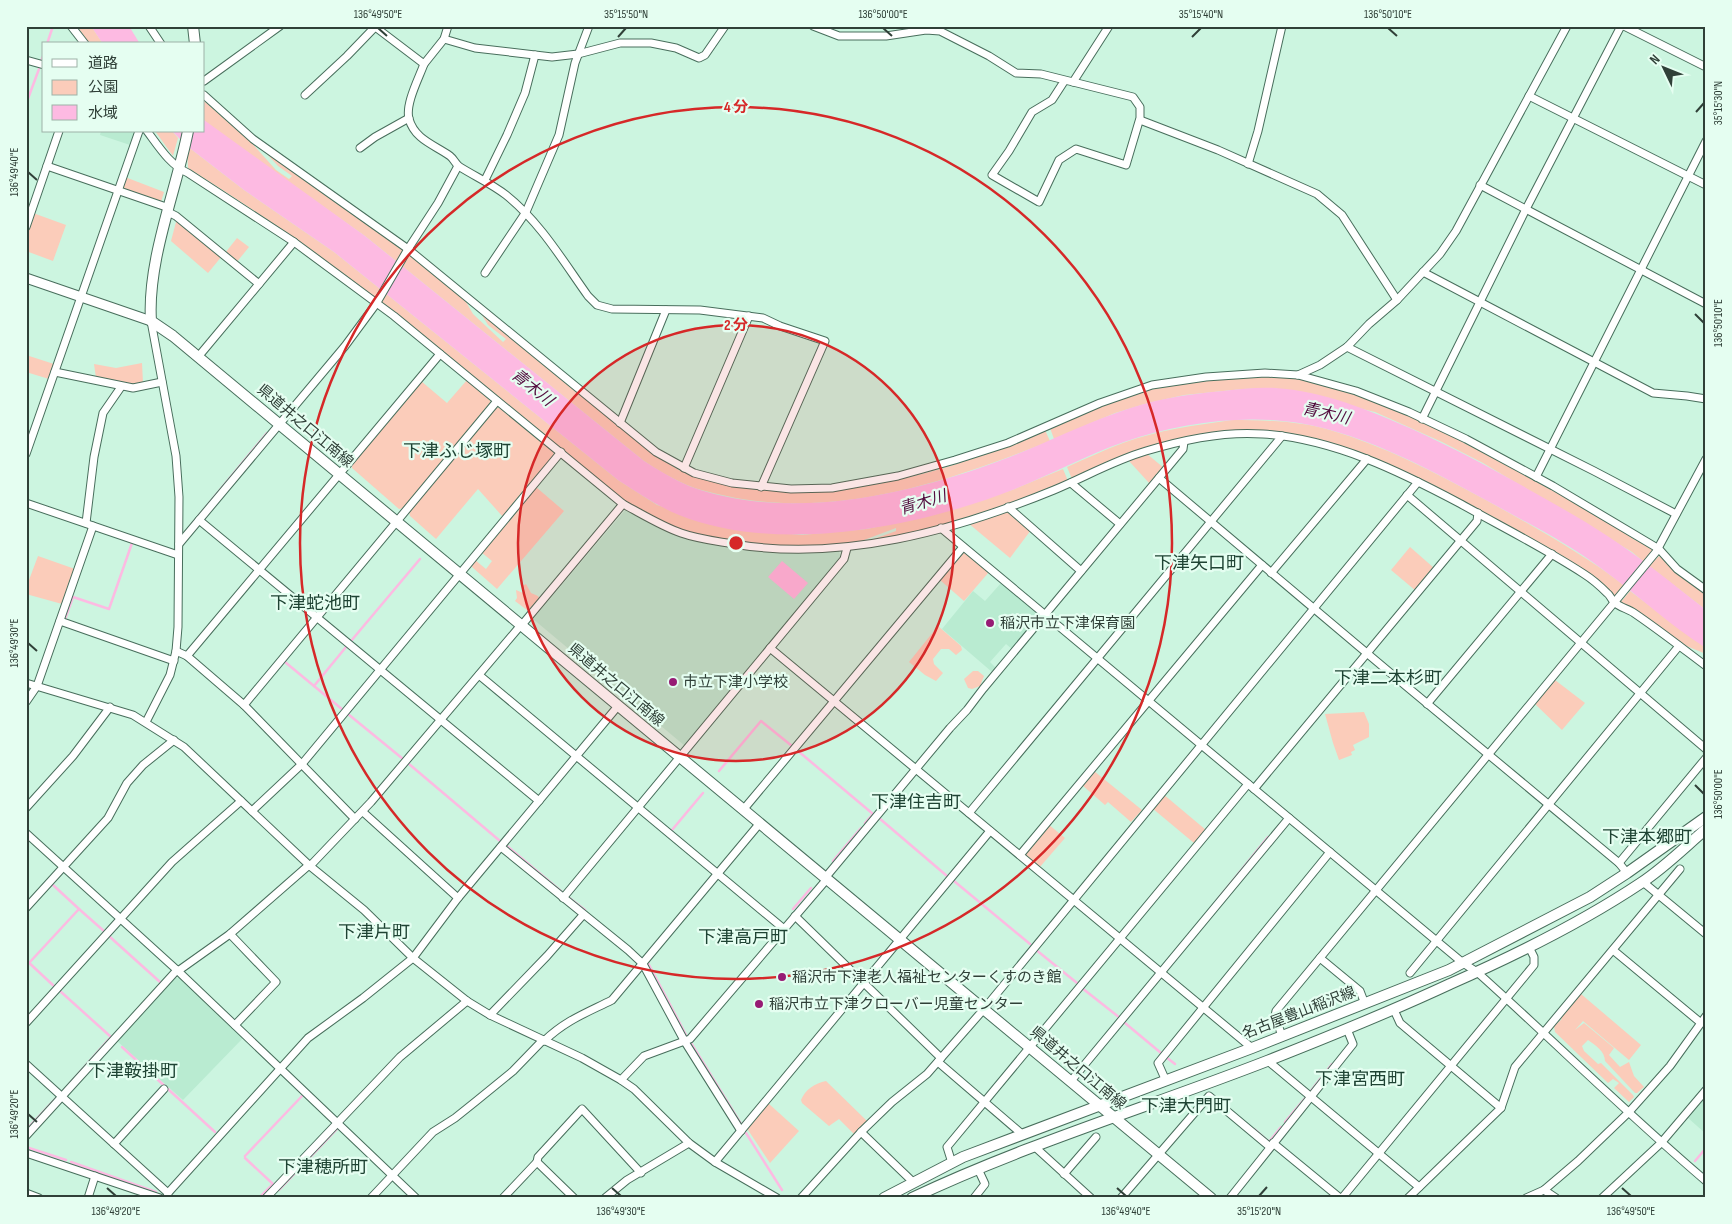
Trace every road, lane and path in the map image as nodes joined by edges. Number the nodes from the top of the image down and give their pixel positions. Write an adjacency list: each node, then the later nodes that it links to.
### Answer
1 (71, 26): 15 (street)
2 (149, 26): 16 (street)
3 (193, 26): 17 (main road)
4 (280, 26): 24 (street)
5 (448, 26): 14 (street)
6 (589, 26): 18 (street)
7 (725, 26): 18 (street)
8 (813, 26): 25 (street)
9 (1109, 26): 25 (street)
10 (1282, 26): 38 (street)
11 (1567, 26): 28 (street)
12 (1623, 26): 23 (street); 30 (street)
13 (375, 27): 21 (street); 26 (street)
14 (444, 38): 19 (street); 21 (street)
15 (83, 42)
16 (160, 42)
17 (195, 42)
18 (578, 54): 19 (street); 49 (street)
19 (535, 55): 43 (street)
20 (26, 60): 22 (street)
21 (424, 64): 29 (street)
22 (42, 65)
23 (1706, 67)
24 (205, 80)
25 (1069, 81): 31 (street); 31 (street)
26 (305, 95)
27 (205, 96): 52 (street)
28 (1530, 96): 30 (street); 44 (street)
29 (409, 118): 37 (street); 41 (street)
30 (1573, 118): 42 (street); 47 (street)
31 (1140, 120): 38 (street)
32 (59, 132): 40 (street)
33 (138, 132): 46 (street)
34 (147, 132): 39 (street)
35 (188, 132): 39 (main road)
36 (1706, 141): 42 (street)
37 (360, 148)
38 (1248, 164): 59 (street)
39 (181, 165): 48 (main road); 51 (street)
40 (47, 166): 46 (street); 50 (street)
41 (458, 166): 43 (street); 52 (street)
42 (1687, 176): 45 (street); 53 (street)
43 (485, 180): 49 (street)
44 (1480, 185): 47 (street); 54 (street)
45 (1706, 185)
46 (118, 190): 48 (street); 58 (street)
47 (1526, 209): 53 (street); 61 (street)
48 (169, 210): 57 (street); 65 (main road)
49 (526, 212): 55 (street); 63 (street)
50 (26, 227)
51 (294, 242): 57 (street); 60 (street)
52 (407, 250): 60 (street); 78 (street)
53 (1640, 270): 62 (street); 69 (street)
54 (1423, 272): 59 (street); 61 (street)
55 (485, 273)
56 (26, 278): 58 (street)
57 (259, 284): 68 (street)
58 (81, 297): 65 (street); 70 (street)
59 (1397, 300): 66 (street)
60 (377, 302): 67 (street); 79 (street)
61 (1480, 302): 69 (street); 74 (street)
62 (1706, 304)
63 (666, 310): 64 (street); 78 (street)
64 (749, 316): 87 (street); 93 (street)
65 (151, 321): 68 (main road, 県道井之口江南線); 72 (street)
66 (1347, 347): 71 (street); 74 (street)
67 (440, 354): 76 (street); 88 (street)
68 (198, 357): 79 (main road, 県道井之口江南線)
69 (1593, 362): 75 (street); 82 (street)
70 (55, 372): 73 (street); 84 (street)
71 (1298, 375): 77 (street); 93 (street)
72 (162, 382): 73 (street); 107 (street)
73 (121, 387): 103 (street)
74 (1435, 392): 77 (street); 82 (street)
75 (1706, 399)
76 (497, 400): 83 (street); 101 (street)
77 (1422, 419): 89 (street)
78 (620, 423): 87 (street)
79 (279, 424): 88 (main road, 県道井之口江南線); 100 (street)
80 (1282, 436): 81 (street); 85 (street); 102 (street)
81 (1184, 442): 90 (street); 91 (street)
82 (1549, 449): 89 (street); 99 (street)
83 (560, 452): 96 (street); 117 (street)
84 (26, 454)
85 (1367, 459): 92 (street); 116 (street)
86 (1706, 459): 99 (street)
87 (684, 468): 93 (street)
88 (339, 474): 101 (main road, 県道井之口江南線); 114 (street)
89 (1536, 477): 110 (street)
90 (1159, 478): 102 (street); 104 (street)
91 (1071, 482): 97 (street); 104 (street)
92 (1418, 482): 94 (street); 98 (street)
93 (761, 487)
94 (1406, 495): 106 (street); 121 (street)
95 (26, 503): 103 (street)
96 (623, 504): 109 (street); 125 (street)
97 (1008, 507): 105 (street); 115 (street)
98 (1478, 513): 106 (street); 111 (street)
99 (1676, 514): 110 (street)
100 (199, 520): 107 (street); 114 (street)
101 (397, 522): 117 (main road, 県道井之口江南線); 123 (street)
102 (1210, 522): 113 (street); 132 (street)
103 (89, 524): 112 (street); 124 (street)
104 (1120, 524): 115 (street)
105 (941, 528): 108 (street); 109 (street)
106 (1460, 541): 119 (street); 130 (street)
107 (178, 544): 112 (street)
108 (963, 547): 122 (street); 140 (street)
109 (847, 548): 128 (street)
110 (1658, 551): 118 (street); 120 (street)
111 (1552, 554): 119 (street); 120 (street)
112 (178, 555): 129 (street)
113 (1262, 565): 116 (street); 141 (street)
114 (259, 570): 123 (street); 131 (street)
115 (1082, 571): 122 (street)
116 (1271, 573): 121 (street)
117 (459, 574): 125 (main road, 県道井之口江南線); 135 (street)
118 (1706, 590)
119 (1520, 592): 126 (street); 143 (street)
120 (1616, 602): 126 (street); 127 (street)
121 (1313, 608): 130 (street); 150 (street)
122 (1045, 615): 132 (street); 157 (street)
123 (317, 617): 135 (street); 144 (street)
124 (60, 621): 133 (street); 138 (street)
125 (521, 625): 136 (street); 145 (main road, 県道井之口江南線)
126 (1581, 644): 139 (street); 153 (street)
127 (1679, 646): 134 (street); 139 (street)
128 (770, 648): 140 (street); 154 (street)
129 (176, 651): 131 (street); 133 (street)
130 (1367, 653): 143 (street); 158 (street)
131 (187, 656): 144 (street)
132 (1097, 658): 141 (street); 167 (street)
133 (174, 661): 148 (street)
134 (1706, 666)
135 (380, 669): 147 (street); 156 (street)
136 (479, 675): 147 (street); 152 (street)
137 (26, 683): 138 (street)
138 (37, 686): 142 (street); 146 (street)
139 (1640, 694): 151 (street); 161 (street)
140 (834, 701): 157 (street); 164 (street)
141 (1148, 701): 150 (street); 177 (street)
142 (26, 702)
143 (1427, 704): 153 (street)
144 (244, 705): 156 (street)
145 (618, 706): 152 (street); 154 (main road, 県道井之口江南線)
146 (110, 707): 148 (street); 163 (street)
147 (441, 720): 160 (street); 166 (street)
148 (146, 722): 149 (street)
149 (174, 740): 159 (street); 180 (street)
150 (1200, 744): 158 (street); 190 (street)
151 (1706, 748)
152 (576, 756): 160 (street); 162 (street)
153 (1489, 756): 161 (street); 186 (street)
154 (680, 757): 162 (street); 164 (main road, 県道井之口江南線)
155 (1706, 758): 178 (street)
156 (302, 764): 165 (street); 170 (street)
157 (916, 769): 167 (street); 184 (street)
158 (1251, 786): 169 (street); 198 (street)
159 (241, 801): 165 (street); 194 (street)
160 (539, 801): 175 (street)
161 (1549, 805): 178 (street); 200 (street)
162 (638, 807): 182 (street); 189 (street)
163 (26, 808)
164 (744, 810): 171 (main road, 県道井之口江南線)
165 (252, 811): 179 (street)
166 (363, 812): 170 (street); 188 (street)
167 (969, 813): 173 (street)
168 (1706, 817): 183 (main road, 名古屋豊山稲沢線)
169 (1289, 818): 176 (street); 209 (street)
170 (355, 819): 179 (street)
171 (760, 823): 182 (street); 184 (main road, 県道井之口江南線)
172 (1706, 829): 185 (main road, 名古屋豊山稲沢線)
173 (990, 831): 177 (street); 199 (street)
174 (26, 833): 180 (street)
175 (501, 847): 188 (street); 189 (street)
176 (1330, 852): 186 (street); 215 (street)
177 (1020, 855): 190 (street)
178 (1619, 863): 183 (street)
179 (310, 865): 196 (street); 203 (street)
180 (64, 867): 191 (street); 194 (street)
181 (1680, 869): 187 (street)
182 (718, 873): 195 (street); 206 (street)
183 (1627, 873): 205 (main road, 名古屋豊山稲沢線)
184 (826, 878): 193 (street); 199 (main road, 県道井之口江南線)
185 (1643, 882): 187 (street); 201 (main road, 名古屋豊山稲沢線)
186 (1377, 891): 200 (street); 204 (street)
187 (1660, 895): 197 (street); 202 (street)
188 (458, 898): 203 (street)
189 (563, 898): 192 (street)
190 (1073, 900): 198 (street); 216 (street)
191 (26, 908)
192 (584, 915): 206 (street); 218 (street)
193 (795, 916): 195 (street); 211 (street)
194 (121, 920): 207 (street); 220 (street)
195 (784, 928): 227 (street)
196 (230, 934): 207 (street); 222 (street)
197 (1706, 934)
198 (1119, 938): 209 (street); 228 (street)
199 (899, 939): 211 (street); 216 (main road, 県道井之口江南線)
200 (1438, 942): 205 (street); 210 (street)
201 (1529, 947): 208 (main road, 名古屋豊山稲沢線); 212 (street)
202 (1614, 950): 221 (street); 224 (street)
203 (413, 958): 213 (street); 234 (street)
204 (1320, 958): 214 (street); 225 (street)
205 (1463, 963): 208 (street); 214 (main road, 名古屋豊山稲沢線)
206 (643, 964): 226 (street); 227 (street)
207 (177, 971): 222 (street); 240 (street)
208 (1477, 972): 212 (street); 217 (main road, 名古屋豊山稲沢線)
209 (1161, 973): 215 (street); 236 (street)
210 (1410, 973)
211 (864, 982): 230 (street); 248 (street)
212 (1506, 998): 224 (street); 233 (street)
213 (467, 1001): 218 (street); 247 (street)
214 (1365, 1004): 225 (main road, 名古屋豊山稲沢線)
215 (1203, 1007): 229 (street); 237 (street)
216 (984, 1009): 228 (main road, 県道井之口江南線); 230 (street)
217 (1394, 1010): 223 (main road, 名古屋豊山稲沢線); 233 (street)
218 (490, 1016): 226 (street)
219 (1706, 1016): 221 (street)
220 (26, 1023)
221 (1701, 1023): 245 (street)
222 (235, 1025): 234 (street)
223 (1347, 1029): 231 (main road, 名古屋豊山稲沢線); 241 (street)
224 (1544, 1032): 244 (street); 245 (street)
225 (1282, 1036): 229 (main road, 名古屋豊山稲沢線)
226 (544, 1040): 235 (street); 267 (street)
227 (685, 1042): 235 (street); 248 (street)
228 (1030, 1047): 236 (main road, 県道井之口江南線); 242 (street)
229 (1252, 1048): 237 (main road, 名古屋豊山稲沢線)
230 (940, 1060): 242 (street); 249 (street)
231 (1268, 1061): 241 (street); 246 (main road, 名古屋豊山稲沢線)
232 (26, 1064): 240 (street)
233 (1450, 1065): 244 (street); 259 (street)
234 (280, 1068): 247 (street); 274 (street)
235 (621, 1080): 253 (street)
236 (1071, 1081): 243 (main road, 県道井之口江南線)
237 (1166, 1081): 243 (main road, 名古屋豊山稲沢線)
238 (164, 1089): 255 (street)
239 (1706, 1090): 254 (street)
240 (62, 1096): 251 (street); 255 (street)
241 (1311, 1097): 256 (street); 259 (street)
242 (984, 1102): 250 (street); 263 (street)
243 (1101, 1106): 246 (main road, 県道井之口江南線); 250 (main road, 名古屋豊山稲沢線)
244 (1501, 1108): 271 (street)
245 (1629, 1112): 254 (street); 272 (street)
246 (1115, 1117): 257 (main road, 名古屋豊山稲沢線); 260 (main road, 県道井之口江南線)
247 (337, 1123): 267 (street); 279 (street)
248 (741, 1132): 262 (street)
249 (861, 1132): 270 (street); 286 (street)
250 (1023, 1135): 263 (main road, 名古屋豊山稲沢線)
251 (26, 1136)
252 (1096, 1137): 266 (street)
253 (689, 1143): 262 (street); 265 (street)
254 (1661, 1143): 269 (street); 298 (street)
255 (114, 1144): 274 (street)
256 (1272, 1145): 260 (street); 293 (street); 294 (street)
257 (1035, 1147): 264 (main road, 名古屋豊山稲沢線); 266 (street)
258 (26, 1153): 268 (street)
259 (1378, 1153): 271 (street); 294 (street)
260 (1159, 1154): 291 (street); 292 (main road, 県道井之口江南線)
261 (537, 1162): 265 (street); 282 (street); 283 (street)
262 (715, 1162): 285 (street)
263 (952, 1163): 270 (main road, 名古屋豊山稲沢線)
264 (978, 1169): 275 (main road, 名古屋豊山稲沢線); 289 (street)
265 (640, 1173): 284 (street)
266 (1064, 1174): 290 (street)
267 (392, 1175): 280 (street); 281 (street)
268 (95, 1176): 277 (street); 278 (street)
269 (1706, 1181)
270 (913, 1182): 287 (main road, 名古屋豊山稲沢線)
271 (1419, 1187): 295 (street)
272 (1544, 1190): 296 (street); 297 (street)
273 (26, 1193): 276 (street)
274 (168, 1195)
275 (927, 1195): 288 (main road, 名古屋豊山稲沢線)
276 (39, 1198)
277 (88, 1198)
278 (160, 1198)
279 (266, 1198)
280 (371, 1198)
281 (416, 1198)
282 (503, 1198)
283 (574, 1198)
284 (605, 1198)
285 (777, 1198)
286 (801, 1198)
287 (884, 1198)
288 (912, 1198)
289 (974, 1198)
290 (1091, 1198)
291 (1121, 1198)
292 (1211, 1198)
293 (1230, 1198)
294 (1341, 1198)
295 (1408, 1198)
296 (1526, 1198)
297 (1556, 1198)
298 (1602, 1198)

